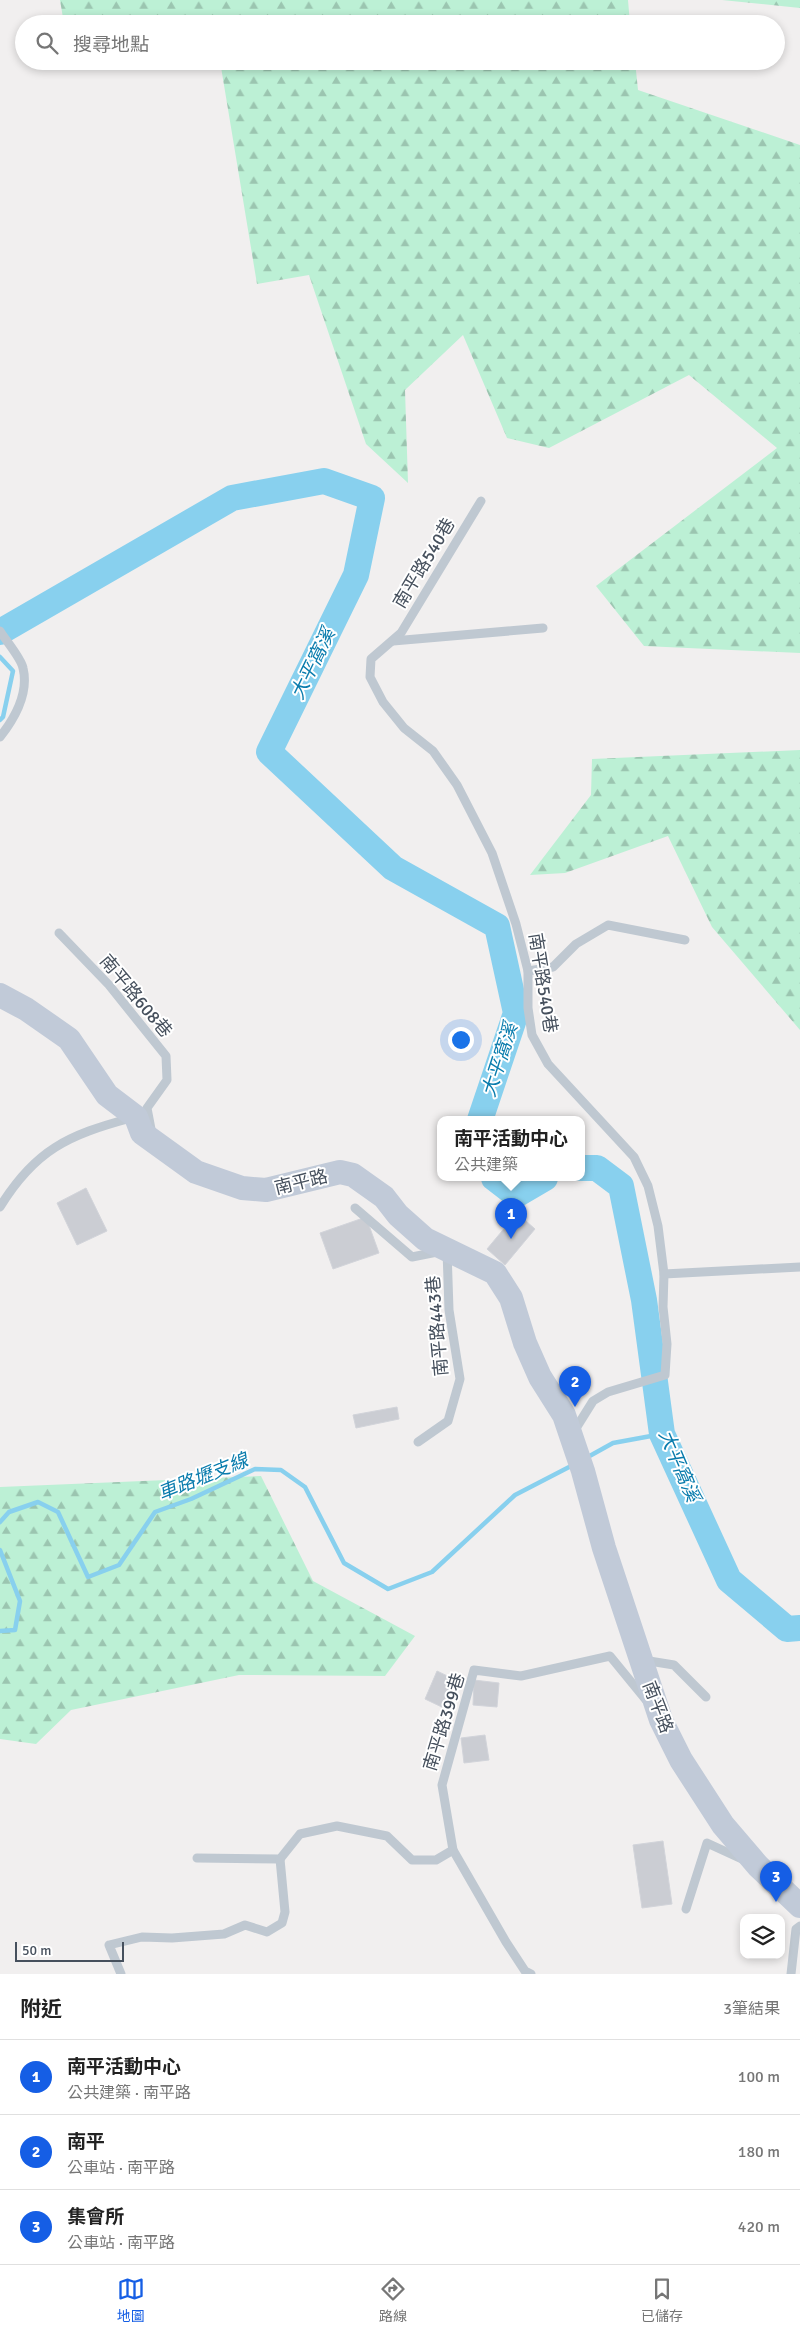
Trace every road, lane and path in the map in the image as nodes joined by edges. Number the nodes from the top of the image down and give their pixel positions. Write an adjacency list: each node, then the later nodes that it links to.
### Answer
1 (481, 501): 4 (lane, 南平路540巷)
2 (543, 628): 4 (lane)
3 (0, 631): 5 (lane)
4 (393, 641): 8 (lane, 南平路540巷)
5 (0, 737)
6 (59, 934): 11 (lane, 南平路608巷)
7 (685, 940): 8 (lane)
8 (528, 971): 16 (lane, 南平路540巷)
9 (0, 995): 10 (street, 南平路)
10 (136, 1117): 11 (street, 南平路); 12 (lane)
11 (153, 1141): 14 (street, 南平路)
12 (0, 1208)
13 (355, 1208): 14 (lane)
14 (447, 1250): 17 (street, 南平路); 18 (lane, 南平路443巷)
15 (800, 1267): 16 (lane)
16 (664, 1274): 17 (lane, 南平路540巷)
17 (571, 1436): 19 (street, 南平路)
18 (418, 1442)
19 (640, 1660): 20 (lane); 21 (street, 南平路)
20 (706, 1697)
21 (661, 1720): 22 (lane, 南平路399巷); 25 (street, 南平路)
22 (453, 1850): 24 (lane); 30 (lane, 南平路399巷)
23 (197, 1858): 24 (lane)
24 (280, 1859): 29 (lane)
25 (758, 1866): 26 (street, 南平路); 27 (lane)
26 (800, 1906)
27 (686, 1909)
28 (800, 1926): 31 (lane)
29 (120, 1974)
30 (531, 1974)
31 (791, 1974)

